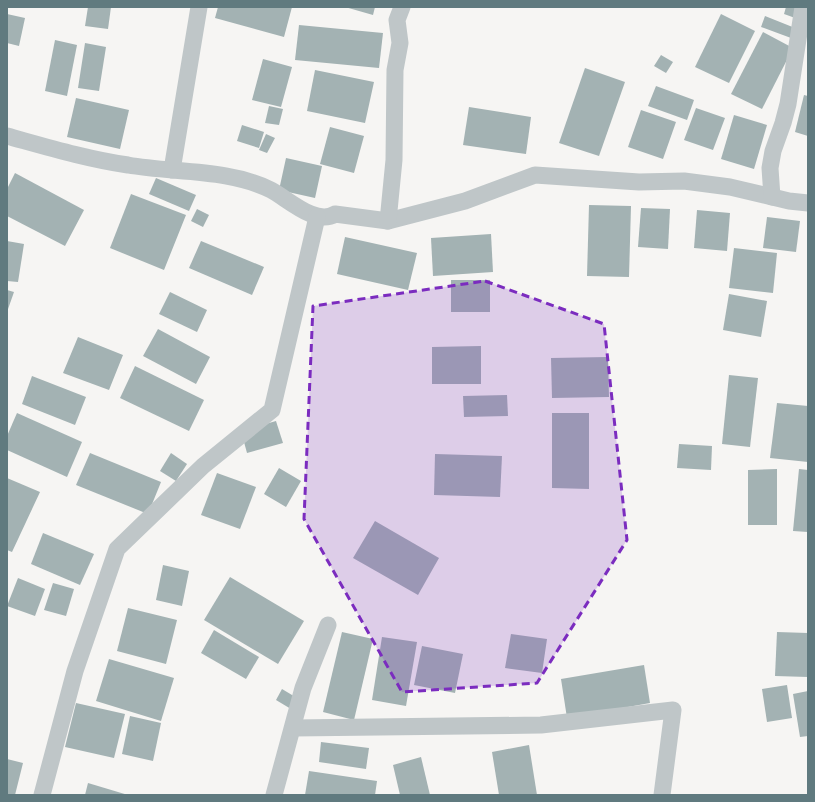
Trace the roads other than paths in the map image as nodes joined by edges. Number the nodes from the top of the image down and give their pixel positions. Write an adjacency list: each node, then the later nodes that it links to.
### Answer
1 (199, 7): 5 (street)
2 (402, 7): 9 (street)
3 (804, 7): 6 (street)
4 (7, 136): 5 (street)
5 (172, 170): 8 (street)
6 (772, 197): 7 (street); 9 (street)
7 (808, 203)
8 (317, 217): 9 (street); 12 (street)
9 (388, 221)
10 (328, 625): 11 (street)
11 (293, 728): 13 (street); 14 (street)
12 (42, 795)
13 (274, 795)
14 (662, 795)

